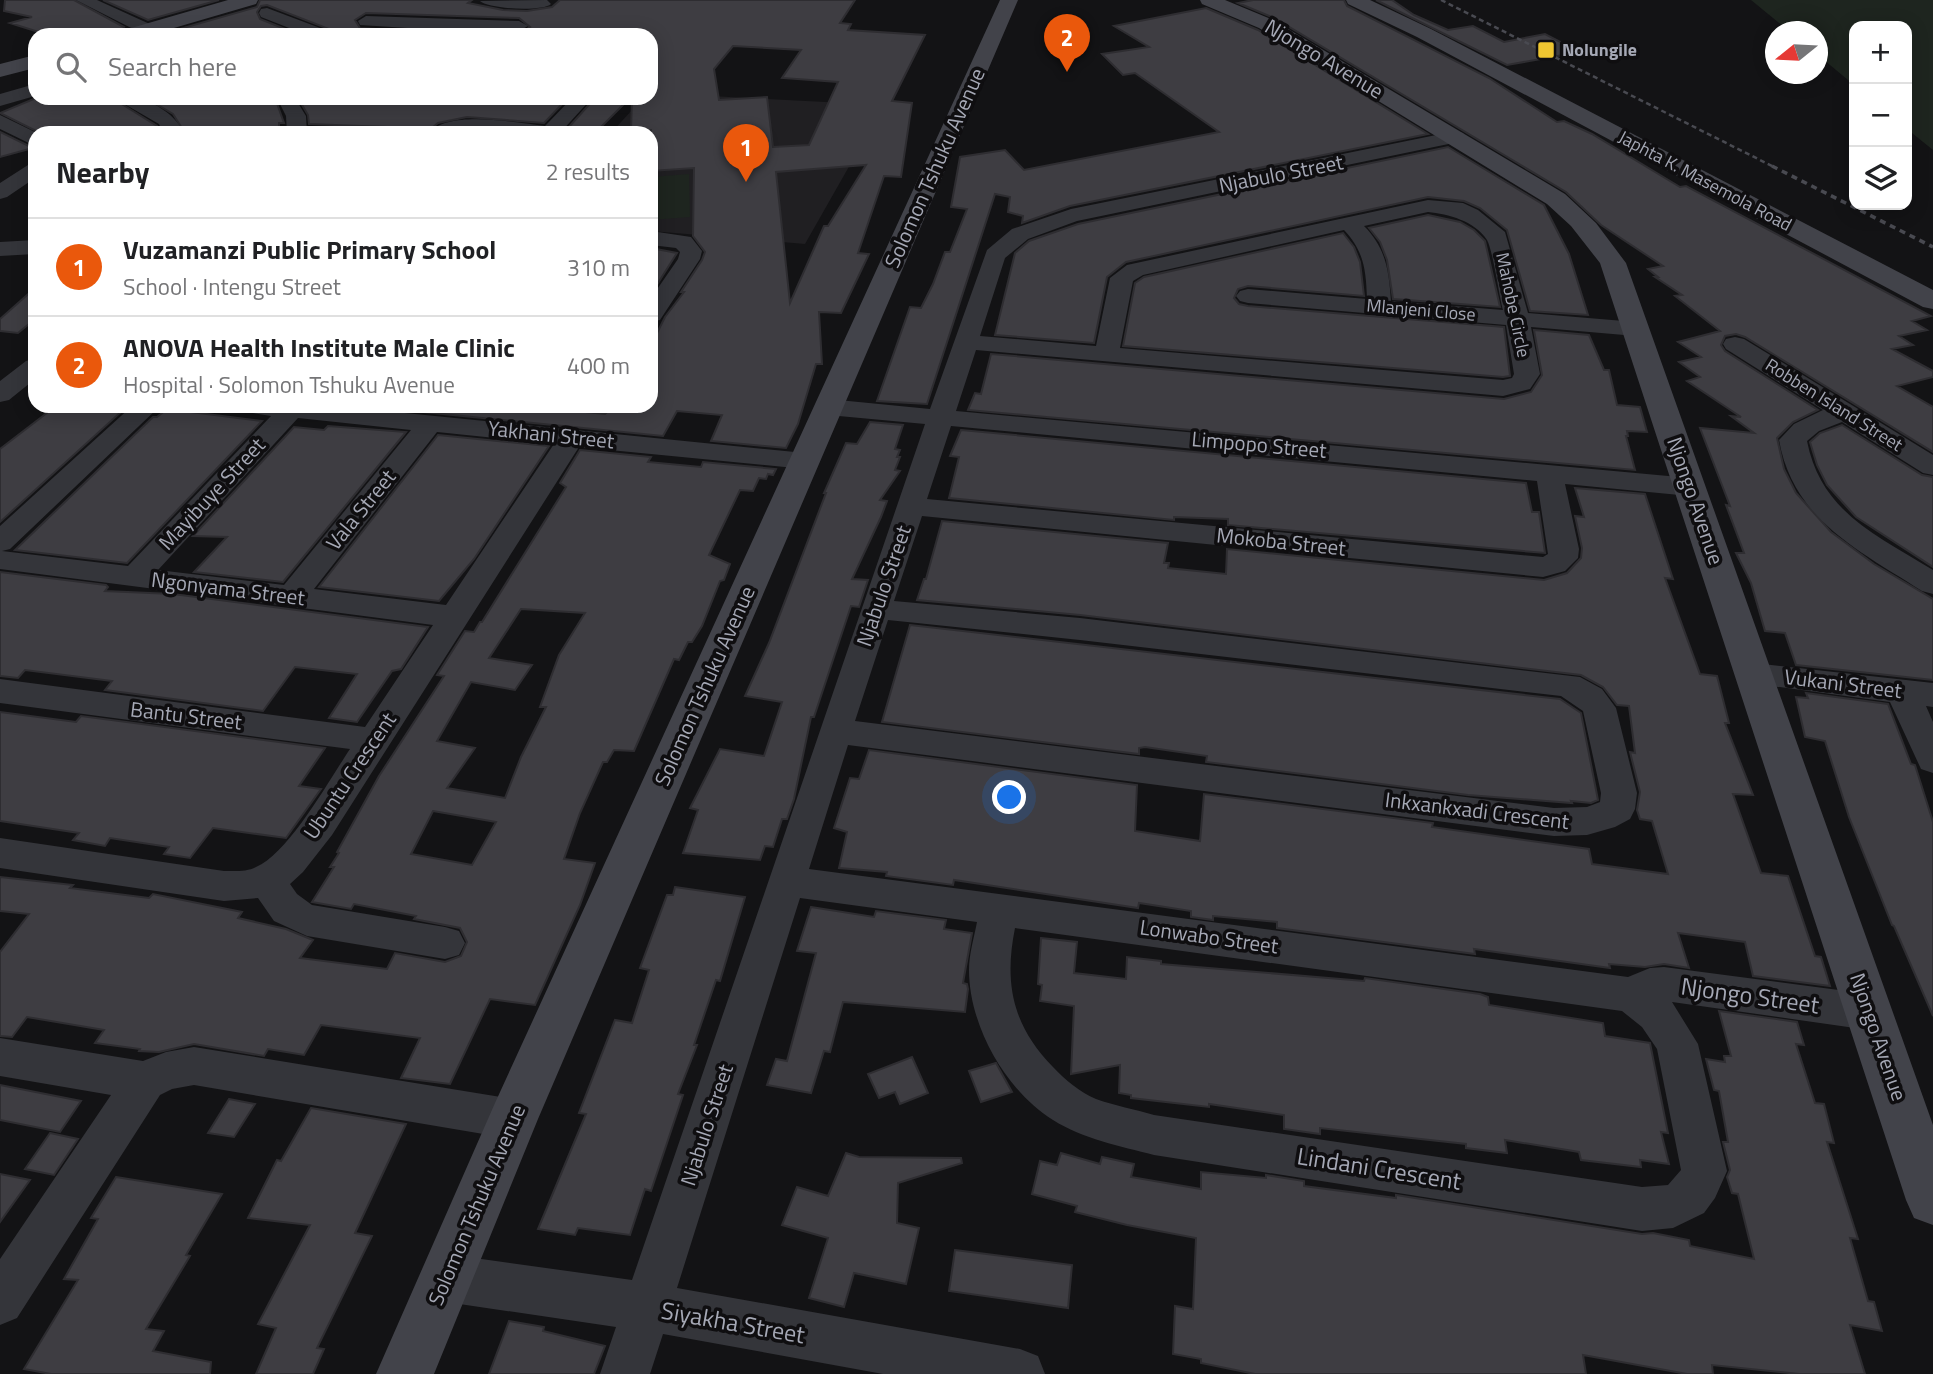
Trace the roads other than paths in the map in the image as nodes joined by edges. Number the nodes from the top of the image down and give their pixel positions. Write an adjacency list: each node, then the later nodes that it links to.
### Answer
1 (84, 0): 11 (street)
2 (249, 0): 12 (street)
3 (1009, 0): 45 (street, Solomon Tshuku Avenue)
4 (1209, 0): 27 (street, Njongo Avenue)
5 (488, 1): 7 (street); 14 (street)
6 (1348, 2): 35 (street, Japhta K. Masemola Road)
7 (543, 4)
8 (386, 7): 14 (street)
9 (267, 13): 13 (street)
10 (519, 26): 14 (street)
11 (135, 28)
12 (160, 28)
13 (304, 28)
14 (453, 28)
15 (28, 63): 16 (street)
16 (0, 71)
17 (28, 92): 18 (street)
18 (0, 100)
19 (137, 105): 23 (street)
20 (293, 105): 24 (street)
21 (576, 105): 25 (street)
22 (0, 121): 26 (street)
23 (171, 126)
24 (297, 126)
25 (556, 126)
26 (28, 136)
27 (1456, 137): 39 (street, Njongo Avenue); 40 (street, Njabulo Street)
28 (28, 174): 29 (street)
29 (0, 193)
30 (1349, 223): 37 (street); 38 (street, Mahobe Circle); 42 (street, Mahobe Circle)
31 (658, 239): 36 (street)
32 (28, 247): 33 (street)
33 (0, 249)
34 (1248, 296): 37 (street, Mlanjeni Close)
35 (1933, 301)
36 (658, 305)
37 (1379, 306): 38 (street, Mlanjeni Close)
38 (1517, 317): 39 (street, Mlanjeni Close); 42 (street, Mahobe Circle)
39 (1636, 328): 56 (street, Njongo Avenue)
40 (967, 342): 42 (street, Mahobe Circle); 50 (street, Njabulo Street)
41 (1735, 344): 46 (street, Robben Island Street)
42 (1107, 352)
43 (28, 372): 44 (street)
44 (0, 394)
45 (828, 407): 50 (street, Limpopo Street); 53 (street, Solomon Tshuku Avenue)
46 (1845, 412): 54 (street, Robben Island Street); 61 (street)
47 (139, 413): 58 (street)
48 (288, 413): 60 (street, Mayibuye Street)
49 (331, 413): 51 (street, Yakhani Street)
50 (940, 418): 55 (street, Limpopo Street); 57 (street, Njabulo Street)
51 (430, 423): 52 (street, Yakhani Street); 62 (street, Vala Street)
52 (572, 437): 53 (street, Yakhani Street); 64 (street, Ubuntu Crescent)
53 (805, 461): 80 (street, Solomon Tshuku Avenue)
54 (1933, 467)
55 (1549, 473): 56 (street, Limpopo Street); 57 (street, Mokoba Street)
56 (1689, 486): 65 (street, Njongo Avenue)
57 (912, 506): 63 (street, Njabulo Street)
58 (0, 542)
59 (0, 560): 60 (street, Ngonyama Street)
60 (134, 578): 62 (street, Ngonyama Street)
61 (1933, 584)
62 (292, 596): 64 (street, Ngonyama Street)
63 (876, 609): 68 (street, Njabulo Street); 68 (street, Inkxankxadi Crescent)
64 (456, 617): 69 (street, Ubuntu Crescent)
65 (1754, 674): 67 (street, Vukani Street); 77 (street, Njongo Avenue)
66 (0, 691): 69 (street, Bantu Street)
67 (1917, 693): 70 (street)
68 (835, 732): 73 (street, Njabulo Street)
69 (373, 740): 72 (street, Ubuntu Crescent)
70 (1933, 760)
71 (0, 853): 72 (street)
72 (270, 880): 75 (street)
73 (786, 881): 74 (street, Lonwabo Street); 84 (street, Njabulo Street)
74 (999, 908): 76 (street, Lonwabo Street); 76 (street, Lindani Crescent)
75 (445, 943)
76 (1632, 995): 77 (street, Njongo Street)
77 (1869, 1012): 81 (street, Njongo Avenue)
78 (0, 1057): 79 (street)
79 (145, 1081): 80 (street); 83 (street)
80 (513, 1119): 82 (street, Solomon Tshuku Avenue)
81 (1933, 1200)
82 (446, 1278): 84 (street, Siyakha Street); 85 (street, Solomon Tshuku Avenue)
83 (0, 1301)
84 (648, 1307): 86 (street, Njabulo Street); 87 (street, Siyakha Street)
85 (405, 1374)
86 (625, 1374)
87 (1020, 1374)

